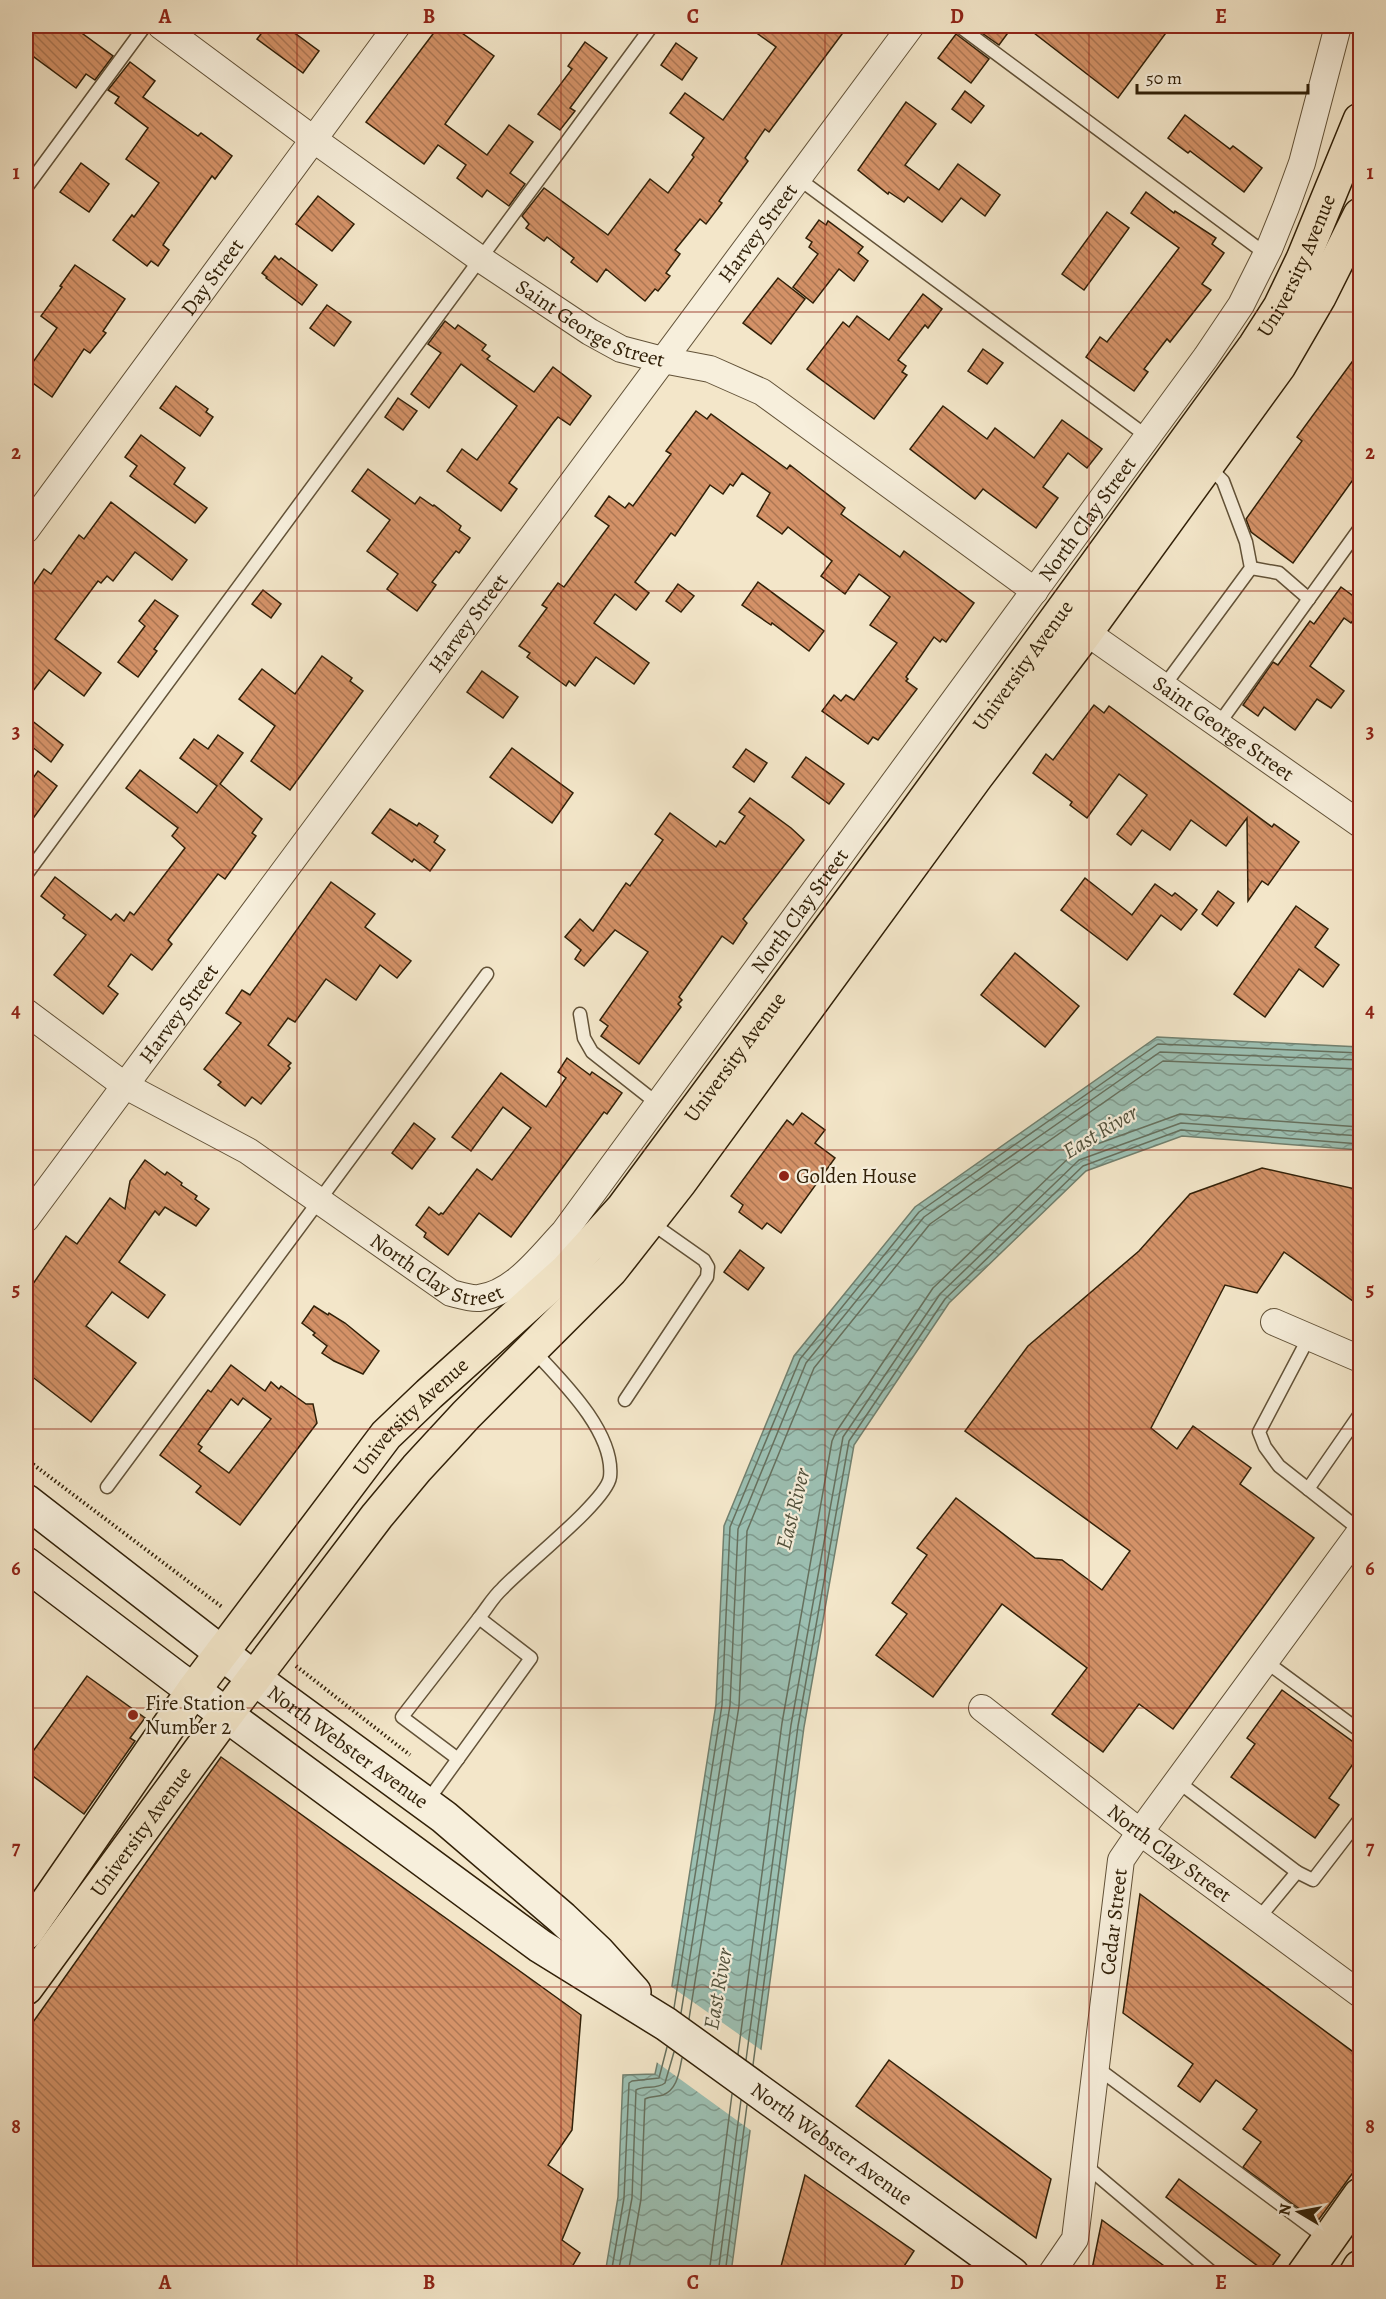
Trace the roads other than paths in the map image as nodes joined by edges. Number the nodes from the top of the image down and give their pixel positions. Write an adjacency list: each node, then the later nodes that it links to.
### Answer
1 (145, 26): 11 (lane)
2 (160, 26): 9 (street, Saint George Street)
3 (397, 26): 9 (street, Day Street)
4 (652, 26): 14 (lane)
5 (911, 26): 10 (street, Harvey Street)
6 (959, 26): 13 (lane)
7 (1338, 26): 13 (street, North Clay Street)
8 (1360, 120): 48 (main road, University Avenue)
9 (313, 139): 14 (street, Saint George Street); 19 (street, Day Street)
10 (799, 179): 15 (street, Harvey Street); 16 (lane)
11 (26, 188)
12 (1360, 215): 17 (main road, University Avenue)
13 (1266, 254): 16 (street, North Clay Street)
14 (479, 258): 15 (street, Saint George Street); 27 (lane)
15 (663, 360): 21 (street, Saint George Street); 31 (street, Harvey Street)
16 (1148, 437): 21 (street, North Clay Street)
17 (1207, 465): 20 (lane); 23 (main road, University Avenue)
18 (1360, 528): 22 (lane)
19 (26, 530)
20 (1251, 568): 22 (lane); 24 (lane)
21 (1035, 591): 32 (street, North Clay Street)
22 (1309, 599): 25 (lane)
23 (1086, 632): 24 (street, Saint George Street); 35 (main road, University Avenue)
24 (1164, 686): 25 (street, Saint George Street)
25 (1218, 725): 26 (street, Saint George Street)
26 (1360, 824)
27 (26, 875)
28 (487, 974): 33 (lane)
29 (26, 1012): 31 (street, North Clay Street)
30 (580, 1014): 32 (lane)
31 (124, 1086): 33 (street, North Clay Street); 34 (street, Harvey Street)
32 (658, 1104): 33 (street, North Clay Street)
33 (319, 1199): 42 (lane)
34 (26, 1219)
35 (650, 1221): 38 (main road, University Avenue); 40 (lane)
36 (1274, 1322): 37 (street)
37 (1309, 1337): 39 (street); 43 (lane)
38 (532, 1349): 47 (lane); 50 (main road, University Avenue)
39 (1360, 1359)
40 (625, 1400)
41 (1360, 1414): 43 (lane)
42 (106, 1487)
43 (1308, 1489): 45 (lane)
44 (26, 1501): 48 (main road, North Webster Avenue)
45 (1360, 1531): 49 (street, Cedar Street)
46 (26, 1564): 51 (main road, North Webster Avenue)
47 (479, 1618): 55 (lane); 55 (lane)
48 (222, 1652): 50 (main road, North Webster Avenue); 51 (main road, University Avenue)
49 (1265, 1661): 54 (lane); 56 (street, Cedar Street)
50 (254, 1678): 53 (main road, University Avenue); 57 (main road, North Webster Avenue)
51 (193, 1691): 53 (main road, North Webster Avenue); 62 (main road, University Avenue)
52 (982, 1708): 59 (street, North Clay Street)
53 (226, 1715): 63 (main road, University Avenue); 65 (main road, North Webster Avenue)
54 (1360, 1731)
55 (458, 1759): 57 (lane)
56 (1177, 1781): 59 (street, Cedar Street); 60 (lane)
57 (433, 1793): 65 (main road, North Webster Avenue)
58 (1360, 1819): 60 (lane)
59 (1140, 1832): 61 (street, North Clay Street); 66 (street, Cedar Street)
60 (1297, 1872): 61 (lane)
61 (1258, 1919): 64 (street, North Clay Street)
62 (26, 1933)
63 (26, 1988)
64 (1360, 1994)
65 (652, 2015): 71 (main road, North Webster Avenue)
66 (1096, 2067): 67 (street, Cedar Street); 69 (lane)
67 (1084, 2165): 72 (street, Cedar Street); 73 (lane)
68 (1360, 2195): 69 (main road)
69 (1329, 2240): 74 (main road)
70 (1360, 2267): 75 (main road)
71 (1012, 2274)
72 (1051, 2274)
73 (1214, 2274)
74 (1304, 2274)
75 (1356, 2274)

